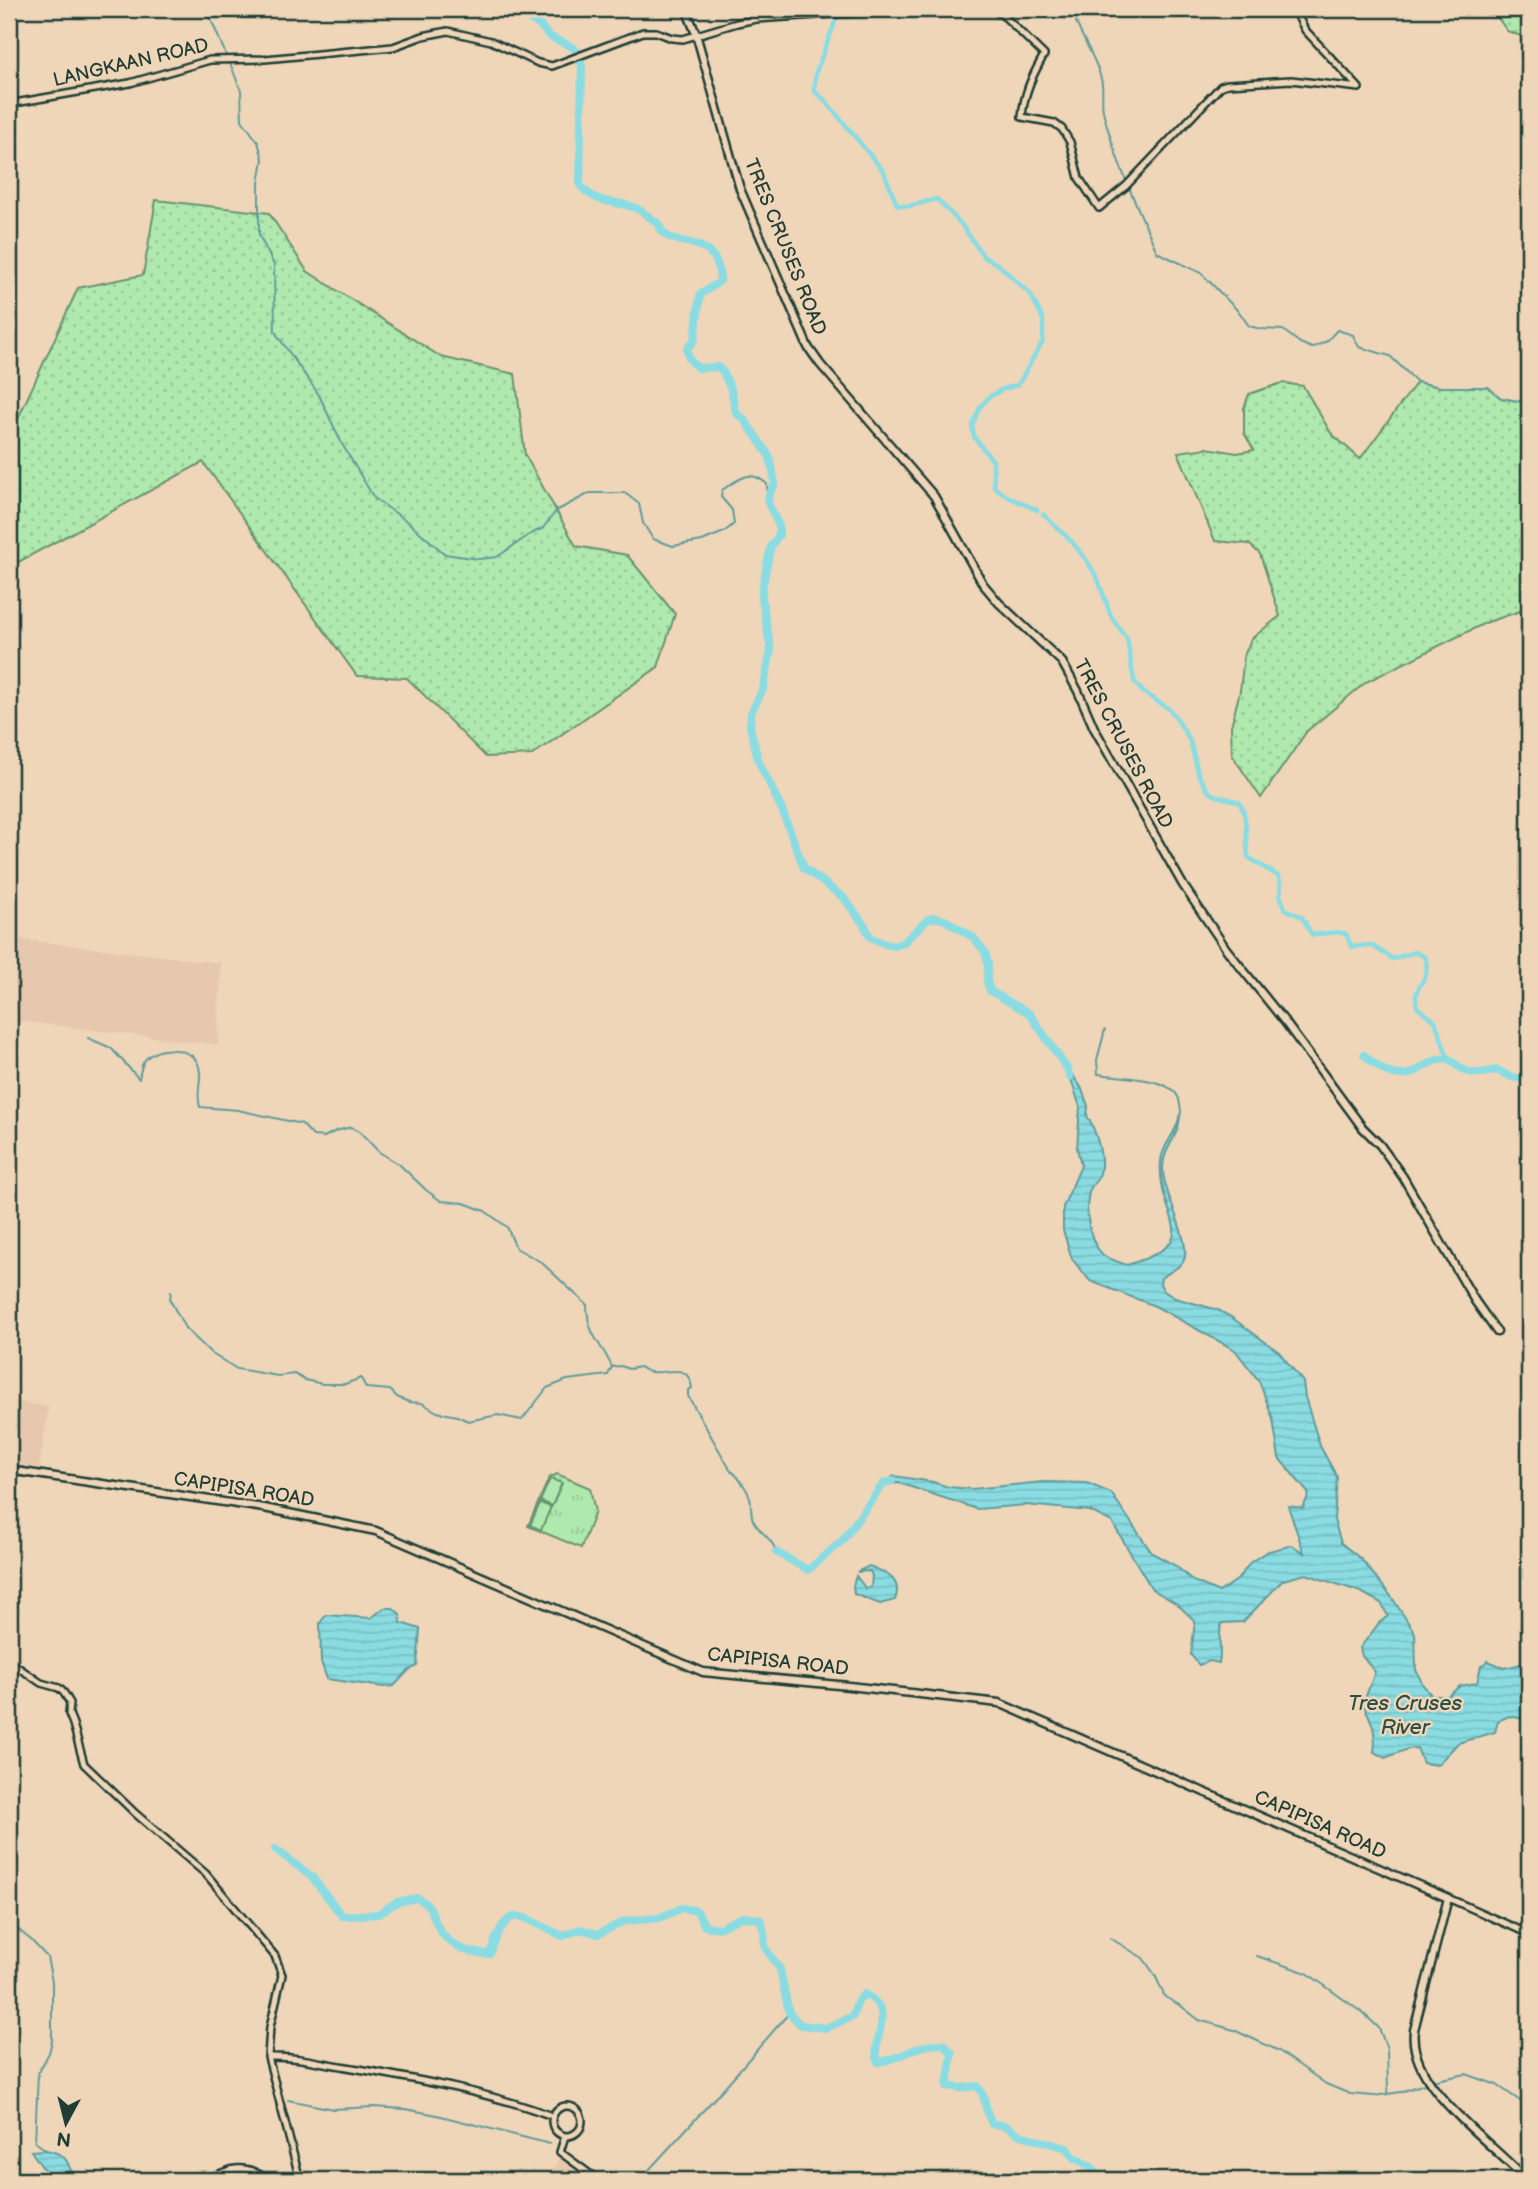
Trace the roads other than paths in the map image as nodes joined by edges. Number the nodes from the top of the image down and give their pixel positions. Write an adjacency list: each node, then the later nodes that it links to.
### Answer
1 (686, 9): 5 (main road, TRES CRUSES ROAD)
2 (911, 9): 5 (street, LANGKAAN ROAD)
3 (993, 9): 4 (street)
4 (1294, 9)
5 (696, 34): 6 (street, LANGKAAN ROAD); 7 (main road, TRES CRUSES ROAD)
6 (9, 104)
7 (1497, 1332)
8 (9, 1471): 10 (main road, CAPIPISA ROAD)
9 (9, 1661): 12 (street)
10 (1448, 1898): 11 (street, CAPIPISA ROAD); 19 (main road)
11 (1529, 1934)
12 (268, 2057): 13 (street); 17 (street)
13 (552, 2116): 14 (street); 14 (street)
14 (565, 2136): 18 (street)
15 (206, 2180): 16 (street)
16 (268, 2180)
17 (300, 2180)
18 (598, 2180)
19 (1526, 2180)

